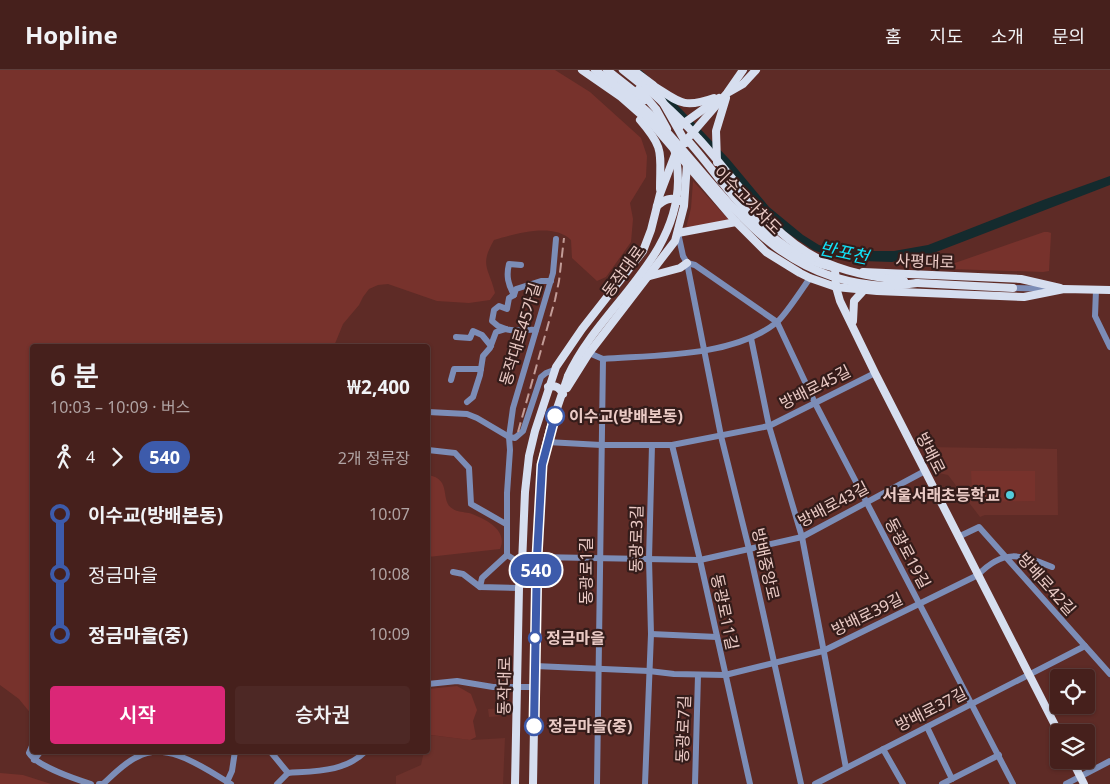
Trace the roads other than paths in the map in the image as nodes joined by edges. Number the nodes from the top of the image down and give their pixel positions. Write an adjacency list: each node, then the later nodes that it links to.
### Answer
1 (582, 70): 11 (main road, 동작대로)
2 (595, 70): 31 (main road, 이수고가차도, bridge)
3 (607, 70): 12 (main road)
4 (615, 70): 56 (main road, 동작대로, bridge)
5 (623, 70): 31 (main road, 이수고가차도, bridge)
6 (633, 70): 9 (main road, 동작대로)
7 (743, 70): 10 (main road)
8 (756, 70): 10 (main road)
9 (653, 85): 10 (main road); 12 (main road, 동작대로, bridge)
10 (727, 93): 12 (main road); 13 (main road); 16 (main road)
11 (621, 97): 14 (main road, 동작대로); 17 (main road, 동작대로)
12 (679, 126): 13 (main road, 동작대로)
13 (688, 141): 14 (main road, 동작대로); 15 (main road, 동작대로); 16 (main road, 사평대로)
14 (676, 152): 15 (main road, 동작대로); 17 (main road, 동작대로)
15 (687, 165): 19 (main road, 동작대로); 20 (main road, 사평대로)
16 (720, 178): 25 (main road, 사평대로)
17 (660, 194): 18 (main road, 동작대로)
18 (657, 206): 19 (main road); 52 (main road, 동작대로)
19 (684, 206): 21 (main road, 동작대로)
20 (736, 222): 21 (main road); 29 (main road, 사평대로)
21 (678, 233): 23 (street, 방배중앙로); 28 (main road, 동작대로)
22 (556, 239): 30 (street, 동작대로45가길)
23 (687, 263): 28 (main road); 40 (street); 48 (street, 방배중앙로)
24 (521, 265): 39 (street)
25 (835, 268): 26 (main road, 사평대로); 32 (main road, 방배로)
26 (888, 274): 27 (main road); 35 (main road, 사평대로)
27 (876, 275): 32 (main road); 38 (main road)
28 (650, 276): 49 (main road, 동작대로)
29 (810, 278): 32 (main road, 사평대로); 40 (street)
30 (551, 281): 39 (street); 43 (street, 동작대로45가길)
31 (917, 283): 33 (main road, 이수고가차도)
32 (836, 286): 34 (main road, 사평대로); 41 (main road, 방배로)
33 (1013, 288): 35 (street, 사평대로)
34 (864, 290): 38 (main road, 사평대로); 41 (main road)
35 (1064, 290): 36 (main road, 사평대로); 38 (main road, 사평대로)
36 (1096, 290): 37 (main road, 사평대로); 47 (street)
37 (1110, 290)
38 (877, 291)
39 (514, 295): 42 (street)
40 (777, 322): 45 (street); 58 (street, 동광로19길)
41 (853, 326): 53 (main road, 방배로)
42 (506, 329): 43 (street); 46 (street)
43 (536, 330): 62 (street, 동작대로45가길)
44 (456, 337): 46 (street)
45 (752, 338): 48 (street); 60 (street)
46 (491, 346): 51 (street)
47 (1110, 347)
48 (705, 351): 50 (street); 61 (street, 방배중앙로)
49 (589, 353): 50 (street); 56 (main road, 동작대로)
50 (602, 359): 64 (street, 동광로1길)
51 (481, 369): 54 (street); 57 (street)
52 (554, 370): 55 (main road, 동작대로); 62 (street, 동작대로)
53 (874, 372): 58 (street, 방배로45길); 68 (main road, 방배로)
54 (451, 380)
55 (548, 387): 56 (main road); 80 (main road, 동작대로)
56 (563, 394): 63 (main road, 동작대로)
57 (467, 402)
58 (815, 403): 60 (street, 방배로45길); 69 (street, 동광로19길)
59 (430, 412): 62 (street)
60 (769, 426): 61 (street, 방배로45길); 71 (street, 방배로45길)
61 (721, 436): 66 (street, 방배로45길); 73 (street, 방배중앙로)
62 (509, 437): 70 (street)
63 (547, 442): 64 (street, 방배로45길); 75 (main road, 동작대로)
64 (601, 445): 65 (street, 방배로45길); 77 (street, 동광로1길)
65 (652, 445): 66 (street, 방배로45길); 78 (street, 동광로3길)
66 (672, 445): 79 (street, 동광로11길)
67 (430, 450): 70 (street)
68 (925, 471): 69 (street, 방배로43길); 72 (main road, 방배로)
69 (866, 503): 71 (street, 방배로43길); 86 (street, 동광로19길)
70 (506, 524): 74 (street)
71 (802, 537): 73 (street, 방배로43길); 90 (street, 방배로39길)
72 (958, 537): 76 (street, 방배로42길); 83 (main road, 방배로)
73 (749, 549): 79 (street, 방배로43길); 91 (street, 방배중앙로)
74 (507, 556): 80 (street); 84 (street)
75 (537, 557): 77 (street, 방배로43길); 92 (main road, 동작대로)
76 (1004, 557): 81 (street); 83 (street, 방배로39길); 89 (street, 방배로42길)
77 (600, 558): 78 (street, 방배로43길); 93 (street, 동광로1길)
78 (649, 559): 79 (street, 방배로43길); 87 (street, 동광로3길)
79 (700, 560): 88 (street, 동광로11길)
80 (522, 564): 85 (main road, 동작대로)
81 (1052, 567)
82 (453, 572): 84 (street)
83 (978, 575): 86 (street, 방배로39길); 98 (main road, 방배로)
84 (480, 587): 85 (street)
85 (519, 588): 100 (main road, 동작대로)
86 (920, 604): 90 (street, 방배로39길); 102 (street, 동광로19길)
87 (651, 634): 88 (street); 94 (street, 동광로3길)
88 (717, 637): 97 (street, 동광로11길)
89 (1085, 646): 95 (street, 방배로42길); 98 (street)
90 (823, 651): 91 (street, 방배로39길); 116 (street)
91 (775, 664): 97 (street, 방배로39길); 131 (street, 방배중앙로)
92 (535, 666): 93 (street, 방배로39길); 101 (main road, 동작대로)
93 (600, 670): 94 (street, 방배로39길); 127 (street, 동광로1길)
94 (649, 671): 96 (street, 방배로39길); 128 (street, 동광로3길)
95 (1110, 674)
96 (698, 675): 97 (street, 방배로39길); 129 (street, 동광로7길)
97 (725, 675): 130 (street, 동광로11길)
98 (1029, 675): 102 (street, 방배로37길); 103 (main road, 방배로)
99 (430, 684): 100 (street)
100 (518, 687): 101 (street); 125 (main road, 동작대로)
101 (534, 687): 126 (main road, 동작대로)
102 (972, 704): 104 (street, 방배로37길); 113 (street, 동광로19길)
103 (1054, 724)
104 (927, 727): 105 (street, 방배로37길); 119 (street)
105 (883, 749): 116 (street, 방배로37길); 133 (street)
106 (30, 751): 114 (street)
107 (39, 754): 114 (street)
108 (138, 754): 123 (street)
109 (172, 754): 121 (street)
110 (235, 754): 121 (street)
111 (272, 754): 118 (street)
112 (363, 754): 118 (street)
113 (999, 755): 119 (street); 135 (street, 동광로19길)
114 (34, 760): 122 (street)
115 (1110, 761): 120 (street)
116 (846, 768): 132 (street, 방배로37길)
117 (1077, 769): 120 (main road)
118 (288, 773): 124 (street)
119 (952, 779): 134 (street)
120 (1083, 780): 136 (street)
121 (229, 783)
122 (91, 784)
123 (102, 784)
124 (277, 784)
125 (515, 784)
126 (533, 784)
127 (597, 784)
128 (645, 784)
129 (695, 784)
130 (750, 784)
131 (801, 784)
132 (815, 784)
133 (903, 784)
134 (943, 784)
135 (1013, 784)
136 (1066, 784)

